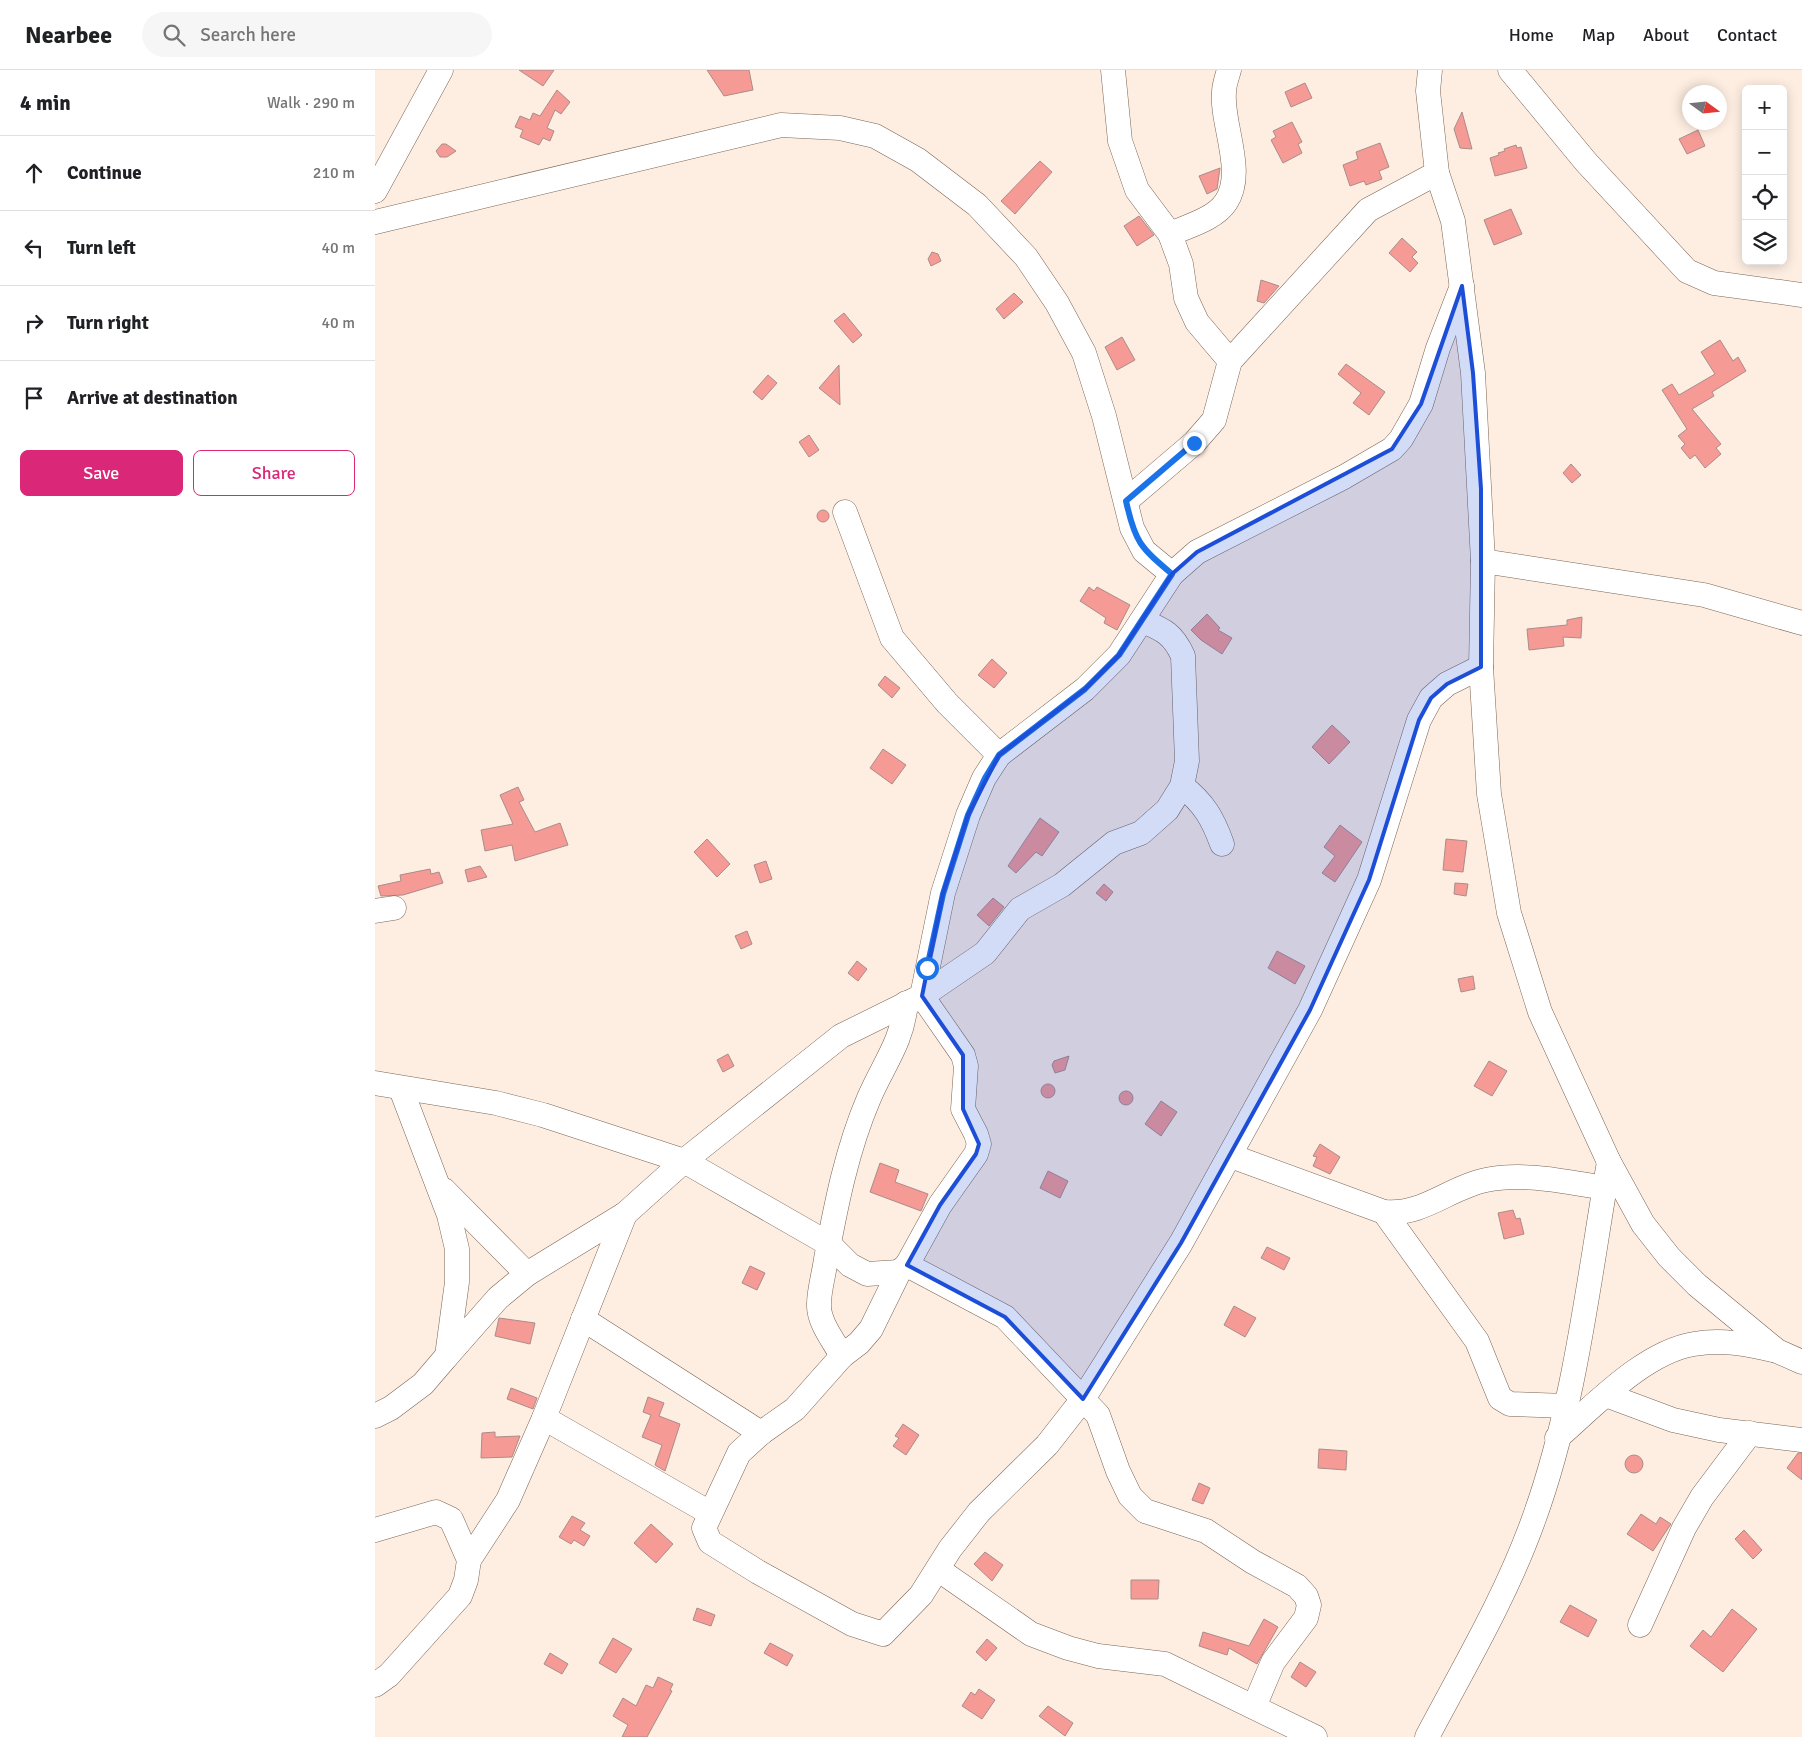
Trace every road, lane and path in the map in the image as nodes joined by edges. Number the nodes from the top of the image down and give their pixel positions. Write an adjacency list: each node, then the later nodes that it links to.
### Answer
1 (1113, 70): 9 (street)
2 (1229, 70): 9 (street)
3 (1430, 70): 6 (street)
4 (1510, 70): 11 (street)
5 (438, 71): 7 (street)
6 (1437, 173): 10 (street); 12 (street)
7 (375, 191)
8 (375, 222): 13 (street)
9 (1170, 234): 12 (street)
10 (1461, 286): 15 (street); 16 (street)
11 (1802, 295)
12 (1230, 361): 13 (street)
13 (1126, 501): 16 (street)
14 (845, 512): 20 (street)
15 (1483, 561): 18 (street); 19 (street)
16 (1172, 574): 17 (street)
17 (1143, 621): 20 (street); 21 (street)
18 (1802, 623)
19 (1481, 667): 26 (street); 28 (street)
20 (999, 755): 23 (street)
21 (1182, 786): 22 (street); 23 (street)
22 (1222, 844)
23 (914, 1000): 27 (street); 33 (street); 34 (street)
24 (375, 1083): 25 (street)
25 (401, 1088): 27 (street); 29 (street)
26 (1231, 1156): 31 (street); 42 (street)
27 (684, 1161): 32 (street); 33 (street)
28 (1609, 1162): 30 (street); 37 (street)
29 (439, 1185): 35 (street); 38 (street)
30 (1605, 1188): 31 (street); 43 (street)
31 (1384, 1212): 43 (street)
32 (625, 1214): 35 (street); 36 (street)
33 (829, 1244): 34 (street); 39 (street)
34 (903, 1268): 39 (street); 42 (street)
35 (527, 1274): 38 (street)
36 (583, 1319): 45 (street); 46 (street)
37 (1777, 1351): 40 (street); 41 (street)
38 (447, 1356): 44 (street)
39 (842, 1356): 46 (street)
40 (1802, 1362)
41 (1606, 1395): 47 (street); 48 (street)
42 (1083, 1399): 53 (street); 56 (street)
43 (1567, 1406): 48 (street)
44 (375, 1416)
45 (544, 1418): 50 (street); 52 (street)
46 (761, 1433): 50 (street)
47 (1750, 1433): 49 (street); 54 (street)
48 (1557, 1438): 58 (street)
49 (1802, 1440)
50 (710, 1513): 53 (street)
51 (375, 1530): 52 (street)
52 (469, 1560): 55 (street)
53 (939, 1570): 56 (street)
54 (1640, 1624)
55 (375, 1685)
56 (1255, 1707): 57 (street)
57 (1315, 1737)
58 (1427, 1737)

